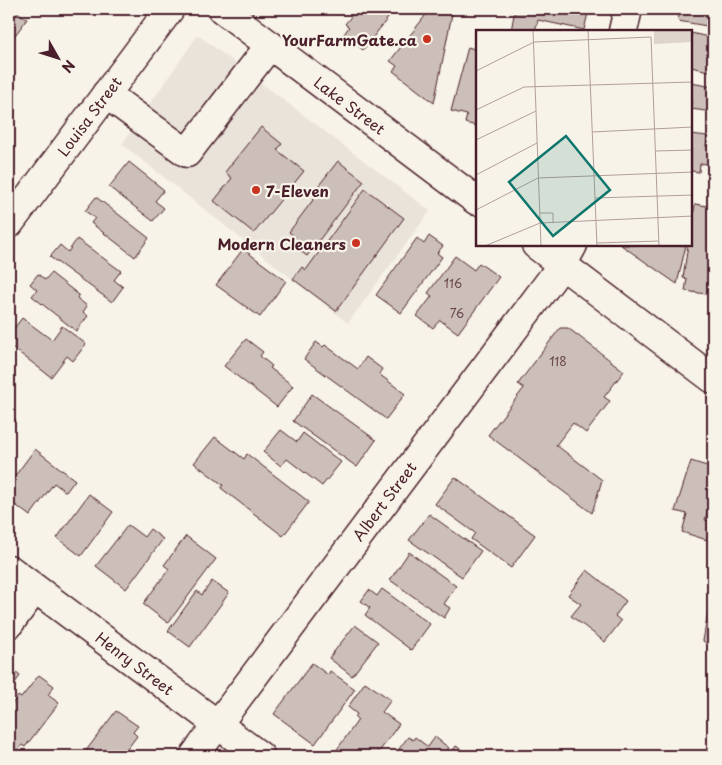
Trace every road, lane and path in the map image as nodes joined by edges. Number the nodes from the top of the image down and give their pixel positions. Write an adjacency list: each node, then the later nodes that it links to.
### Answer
1 (170, 9): 6 (street, Louisa Street)
2 (222, 9): 5 (street, Lake Street)
3 (628, 9): 4 (street)
4 (624, 30)
5 (270, 45): 6 (street); 7 (street, Lake Street)
6 (106, 94): 8 (street, Louisa Street)
7 (476, 200)
8 (9, 224)
9 (539, 246): 10 (street)
10 (567, 255): 11 (street); 15 (street, Albert Street)
11 (713, 379)
12 (9, 569): 13 (street, Henry Street)
13 (35, 589): 14 (street); 15 (street, Henry Street)
14 (9, 624)
15 (218, 724): 16 (street, Albert Street); 17 (street, Henry Street)
16 (194, 756)
17 (260, 756)

